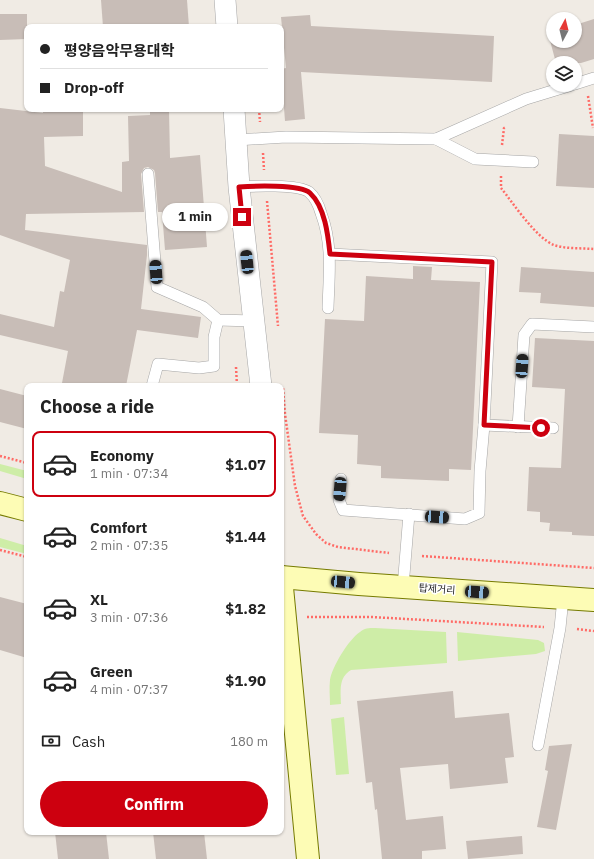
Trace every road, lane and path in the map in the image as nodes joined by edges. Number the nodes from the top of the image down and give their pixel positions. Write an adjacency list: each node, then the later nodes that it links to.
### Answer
1 (225, 0): 2 (street)
2 (227, 24)
3 (594, 78): 4 (lane)
4 (582, 82)
5 (551, 92): 11 (lane)
6 (587, 94): 9 (path)
7 (234, 112): 12 (street)
8 (259, 112): 10 (path)
9 (593, 128)
10 (262, 139): 11 (lane); 12 (lane); 15 (path)
11 (436, 139): 13 (lane)
12 (236, 140): 16 (street)
13 (533, 162)
14 (148, 174): 19 (lane)
15 (266, 186): 16 (lane); 17 (lane); 22 (path)
16 (239, 187): 20 (street)
17 (330, 254): 18 (lane); 26 (lane)
18 (328, 308)
19 (218, 320): 20 (lane); 23 (lane)
20 (254, 321): 24 (street)
21 (594, 327): 27 (lane)
22 (278, 328)
23 (153, 383)
24 (261, 383)
25 (284, 398): 36 (path)
26 (484, 425): 27 (lane); 34 (lane)
27 (518, 427): 28 (lane)
28 (552, 428)
29 (0, 456): 30 (path)
30 (24, 462)
31 (341, 479): 34 (lane)
32 (0, 503): 33 (main road)
33 (24, 509)
34 (409, 514): 36 (lane)
35 (0, 550): 37 (path)
36 (406, 555): 38 (path); 40 (lane)
37 (24, 556)
38 (594, 568)
39 (284, 577): 40 (main road, 탑제거리)
40 (403, 587): 41 (main road, 탑제거리)
41 (563, 598): 42 (main road, 탑제거리); 45 (lane)
42 (594, 600)
43 (284, 606): 44 (main road)
44 (285, 616): 45 (path); 48 (main road)
45 (560, 628): 46 (path); 47 (lane)
46 (594, 631)
47 (538, 745)
48 (308, 859)

